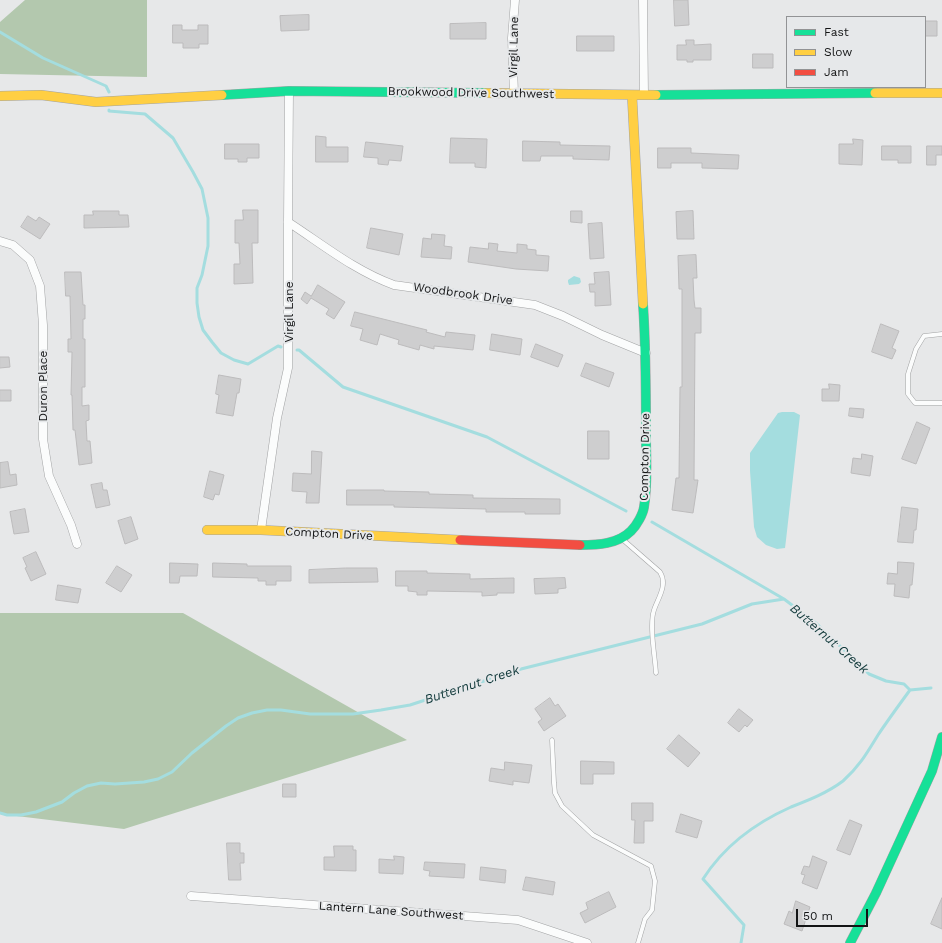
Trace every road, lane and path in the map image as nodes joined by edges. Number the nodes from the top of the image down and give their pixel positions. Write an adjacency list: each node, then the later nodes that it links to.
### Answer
1 (515, 0): 5 (street, Virgil Lane)
2 (644, 0): 7 (street)
3 (289, 91): 5 (street, Brookwood Drive Southwest); 8 (street, Brookwood Drive Southwest); 9 (street, Virgil Lane)
4 (942, 93): 7 (street, Brookwood Drive Southwest)
5 (514, 94): 6 (street, Brookwood Drive Southwest)
6 (632, 95): 7 (street, Brookwood Drive Southwest); 12 (street, Compton Drive)
7 (644, 95)
8 (0, 96)
9 (288, 222): 12 (street, Woodbrook Drive); 15 (street, Virgil Lane)
10 (0, 241): 17 (street, Duron Place)
11 (942, 334): 13 (lane)
12 (646, 353): 16 (street, Compton Drive)
13 (942, 403)
14 (207, 530): 15 (street, Compton Drive)
15 (261, 530): 16 (street, Compton Drive)
16 (621, 538): 18 (lane)
17 (77, 544)
18 (656, 673)
19 (942, 737): 24 (street)
20 (552, 740): 23 (lane)
21 (191, 896): 22 (street, Lantern Lane Southwest)
22 (587, 943)
23 (638, 943)
24 (850, 943)

